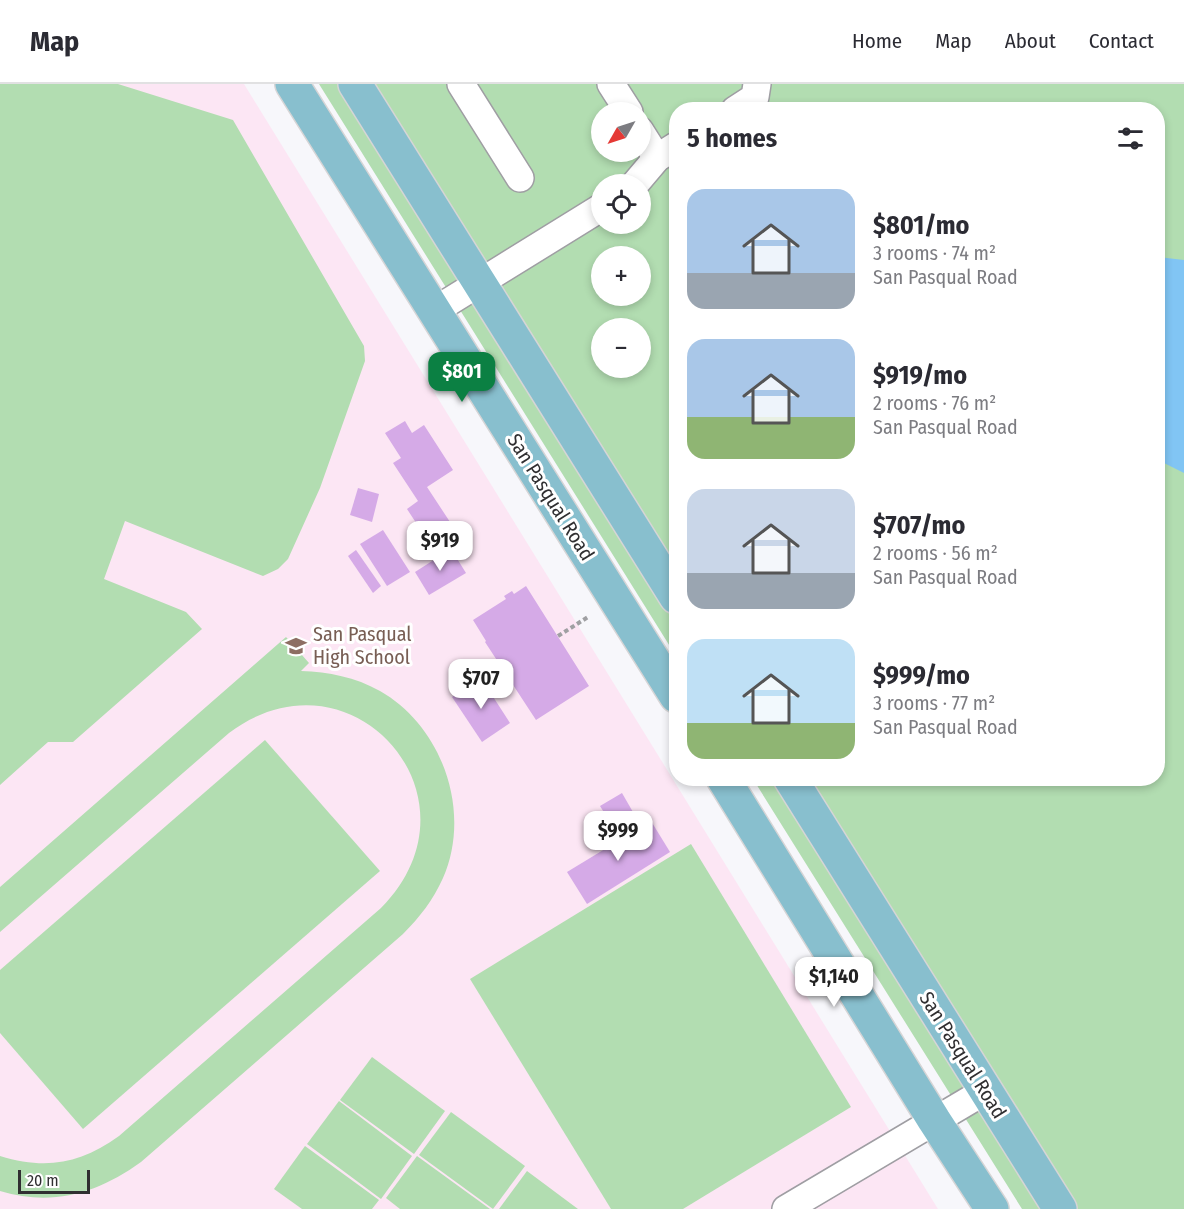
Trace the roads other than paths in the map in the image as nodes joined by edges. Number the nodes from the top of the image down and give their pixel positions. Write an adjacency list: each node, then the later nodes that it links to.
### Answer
1 (292, 84): 14 (main road, San Pasqual Road)
2 (355, 84): 13 (main road)
3 (461, 84): 11 (street)
4 (611, 84): 6 (street)
5 (757, 84): 7 (street)
6 (623, 102)
7 (747, 102)
8 (651, 140): 9 (street)
9 (667, 152): 10 (street)
10 (645, 174)
11 (520, 178)
12 (591, 214): 13 (street)
13 (480, 283): 14 (street); 15 (main road)
14 (434, 311): 16 (main road, San Pasqual Road)
15 (669, 586)
16 (669, 685)
17 (728, 786): 20 (main road)
18 (795, 786): 19 (main road, San Pasqual Road)
19 (986, 1091): 20 (street); 23 (main road, San Pasqual Road)
20 (934, 1120): 21 (street); 22 (main road)
21 (786, 1209)
22 (992, 1209)
23 (1060, 1209)

